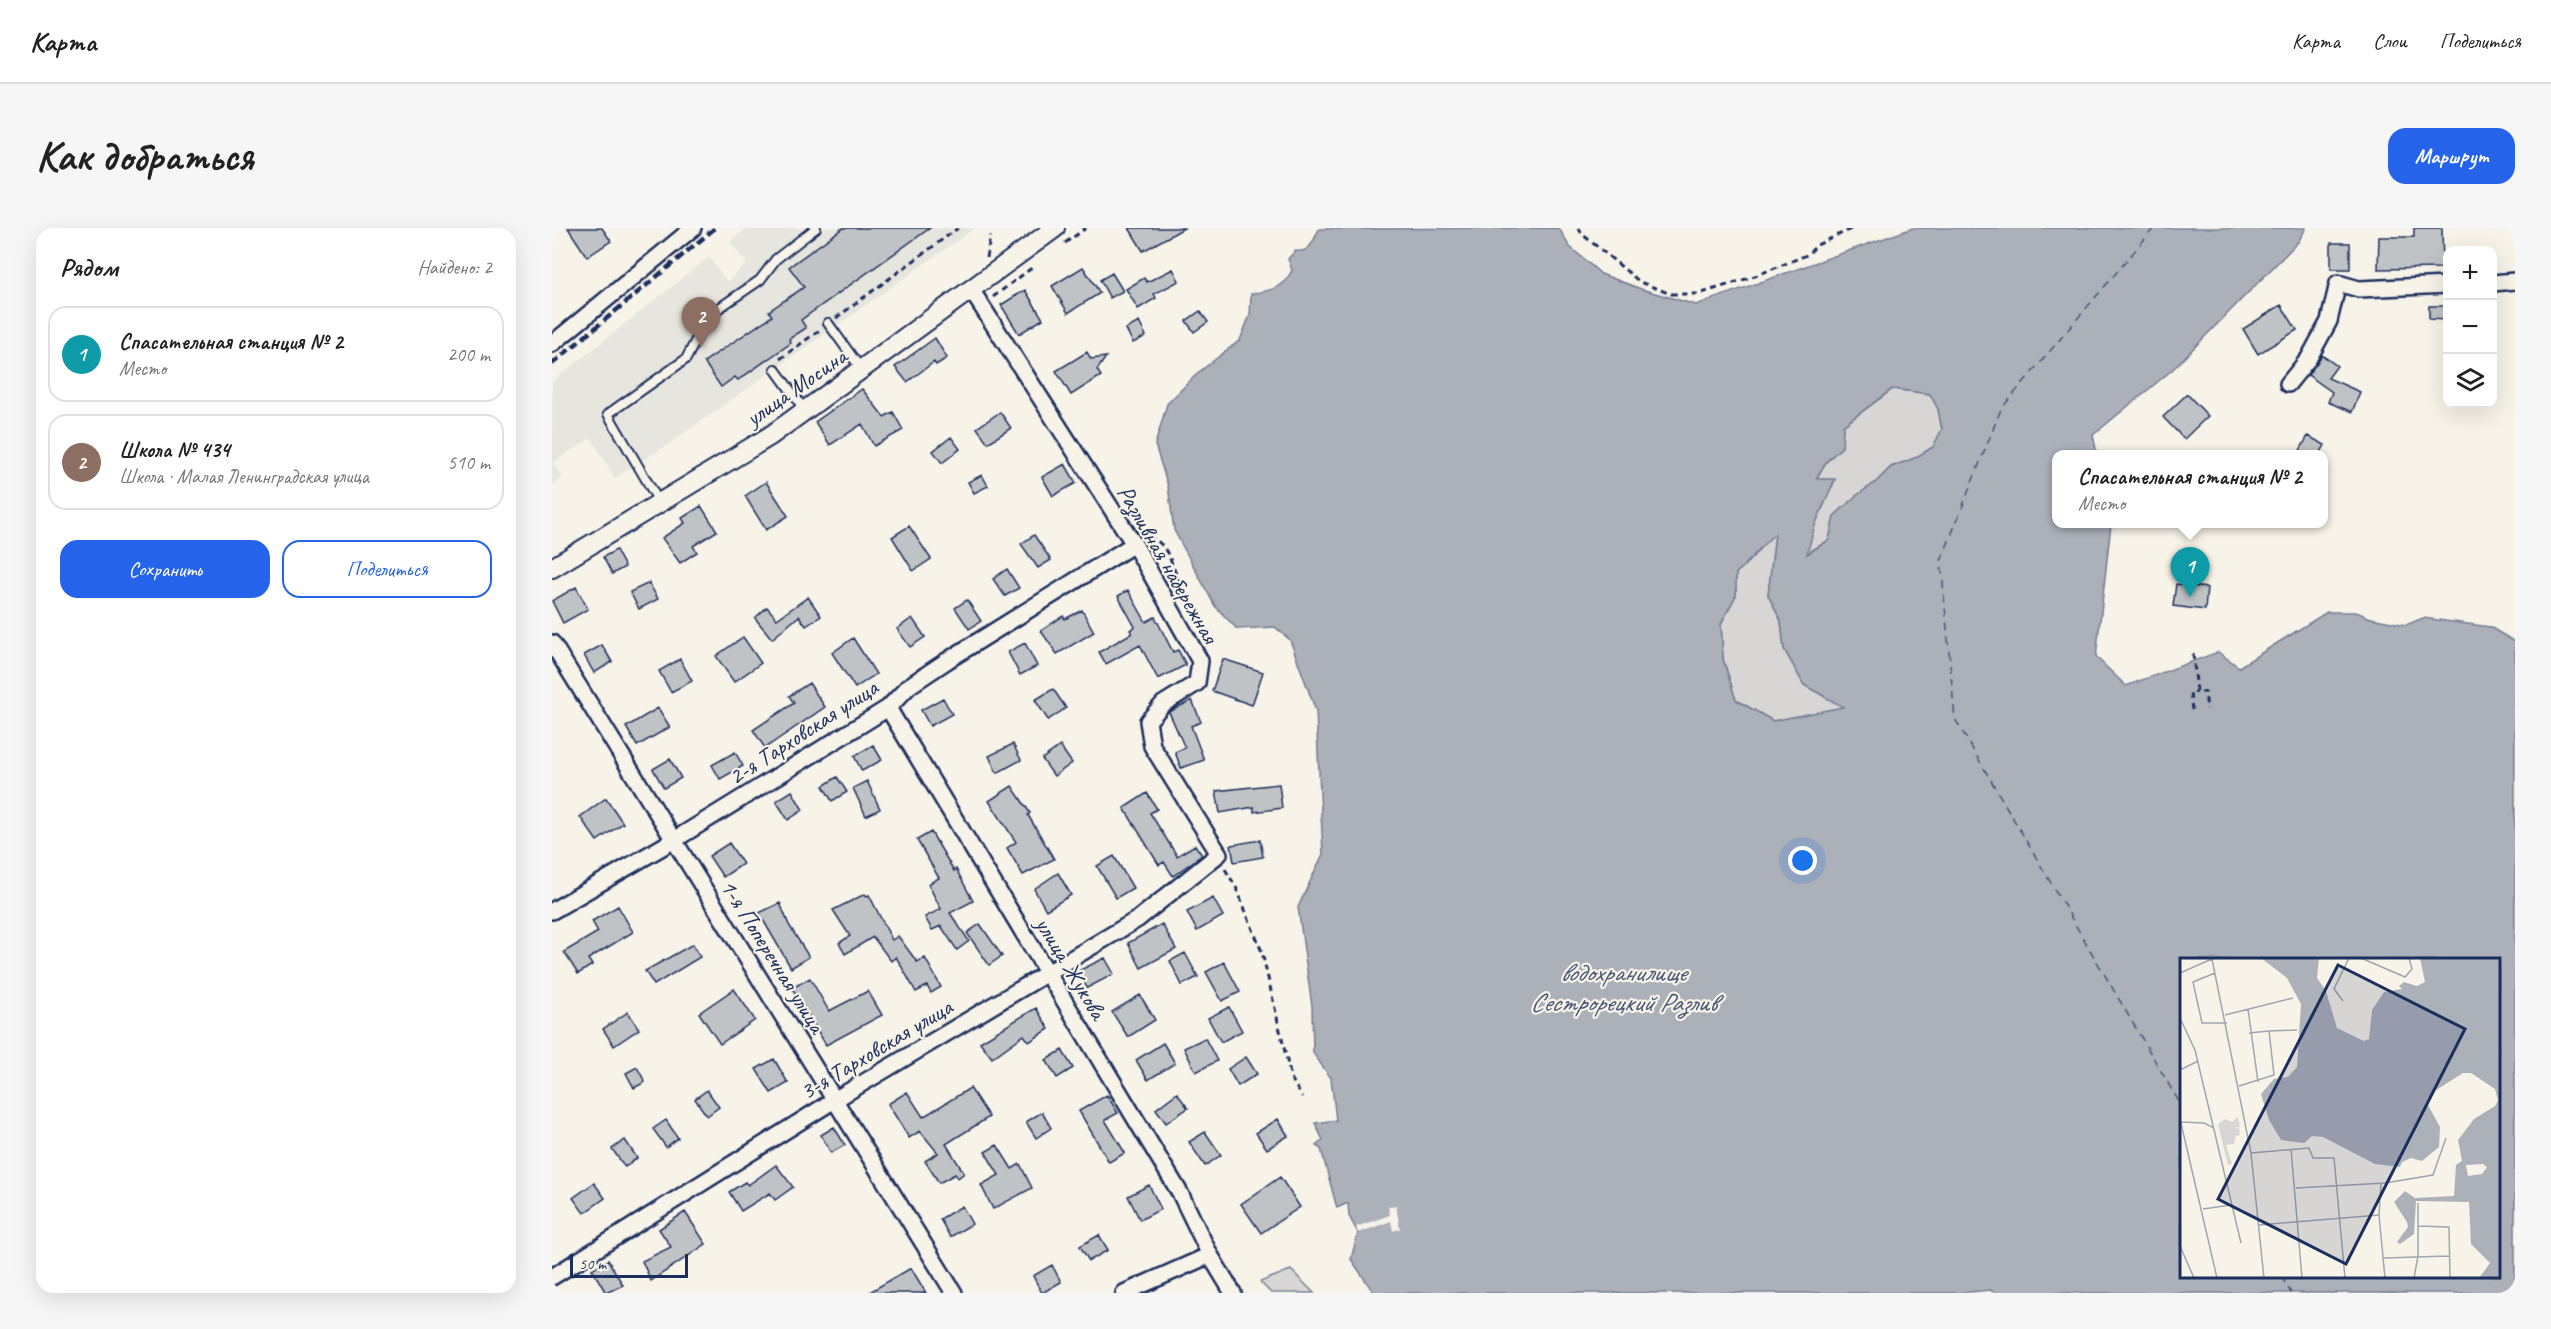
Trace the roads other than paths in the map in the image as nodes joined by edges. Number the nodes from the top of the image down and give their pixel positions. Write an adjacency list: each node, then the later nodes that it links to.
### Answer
1 (693, 228): 9 (street)
2 (816, 228): 14 (lane)
3 (1055, 228): 7 (street, улица Мосина)
4 (2515, 281): 5 (street)
5 (2497, 282)
6 (2443, 285): 12 (street)
7 (972, 291): 11 (street, улица Мосина); 15 (street, Разливная набережная)
8 (828, 323): 11 (lane)
9 (555, 336)
10 (775, 366): 13 (lane)
11 (862, 370): 13 (street, улица Мосина)
12 (2288, 384)
13 (805, 411): 14 (street, улица Мосина)
14 (659, 503): 16 (street, улица Мосина)
15 (1134, 544): 18 (street, 2-я Тарховская улица); 20 (street, Разливная набережная)
16 (552, 568)
17 (552, 644): 19 (street, 1-я Поперечная улица)
18 (888, 708): 19 (street, 2-я Тарховская улица); 22 (street, улица Жукова)
19 (674, 840): 21 (street, 2-я Тарховская улица); 23 (street, 1-я Поперечная улица)
20 (1219, 854): 22 (street, 3-я Тарховская улица)
21 (552, 911)
22 (1047, 973): 23 (street, 3-я Тарховская улица); 24 (street, улица Жукова)
23 (836, 1100): 25 (street, 3-я Тарховская улица); 26 (street, 1-я Поперечная улица)
24 (1210, 1255): 27 (street); 28 (street, улица Жукова)
25 (552, 1277)
26 (954, 1293)
27 (1124, 1293)
28 (1233, 1293)

